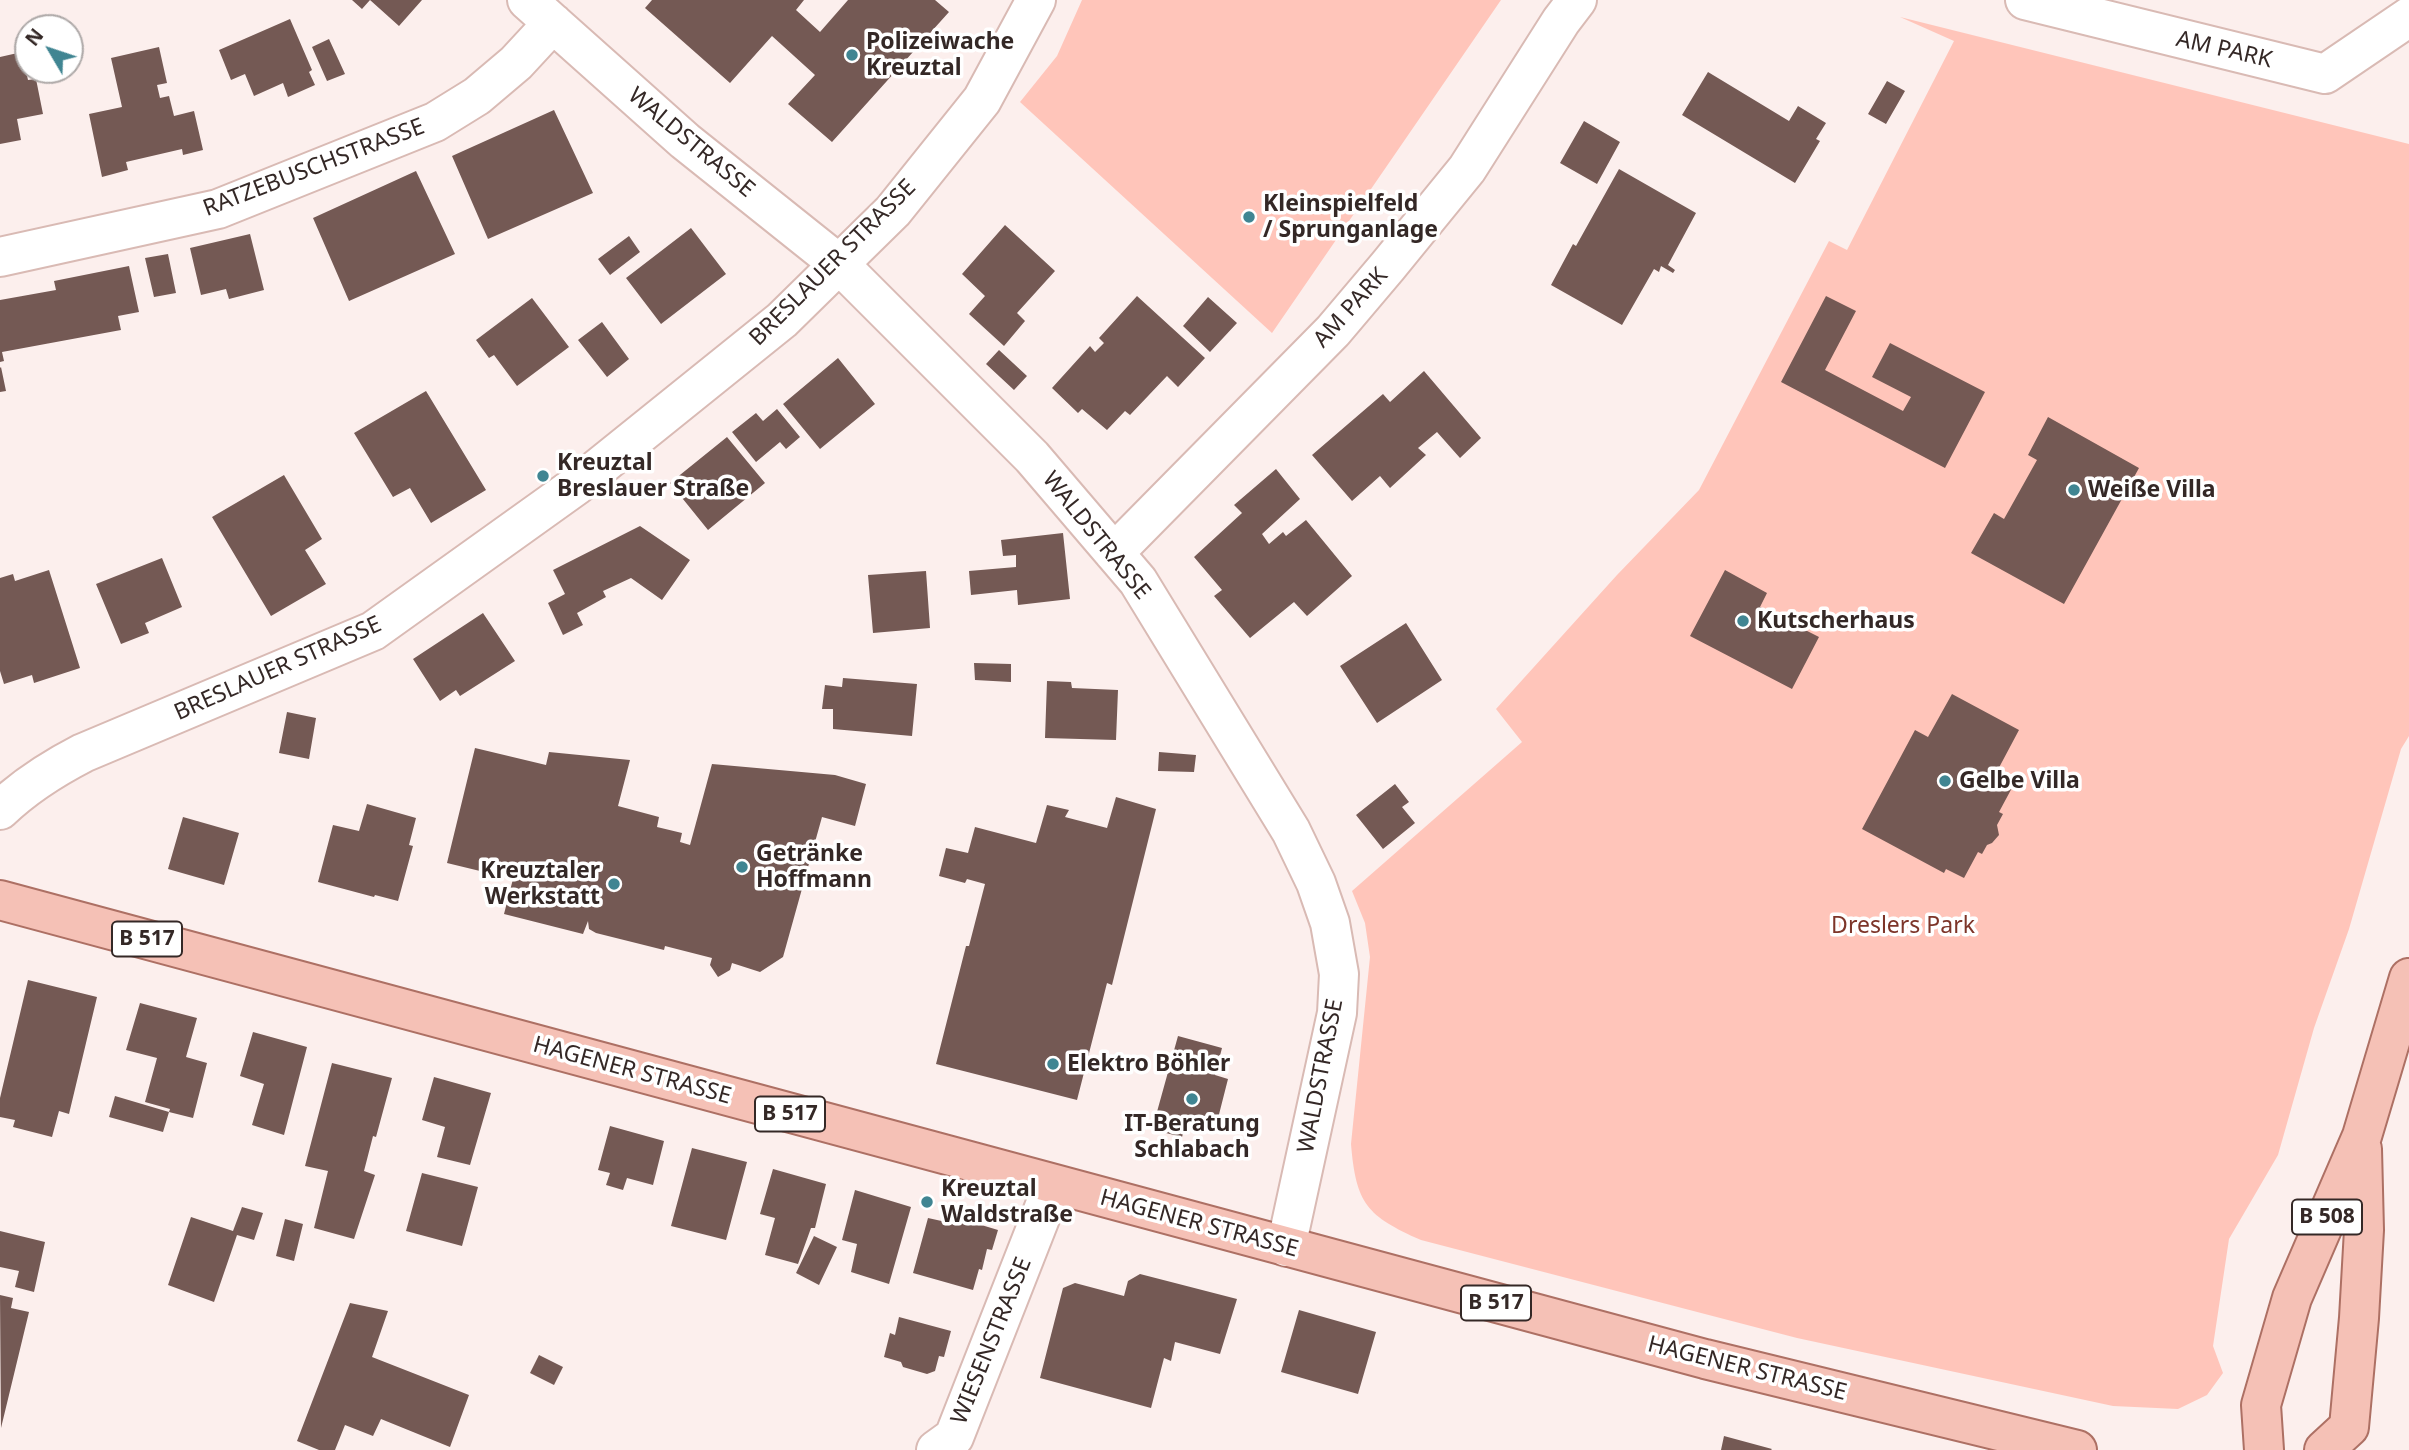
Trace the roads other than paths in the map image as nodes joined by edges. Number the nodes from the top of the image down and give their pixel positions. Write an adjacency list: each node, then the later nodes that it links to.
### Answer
1 (1036, 0): 7 (street, BRESLAUER STRASSE)
2 (1577, 0): 8 (street, AM PARK)
3 (2025, 0): 5 (street, AM PARK)
4 (540, 12): 6 (street, RATZEBUSCHSTRASSE); 7 (street, WALDSTRASSE)
5 (2409, 17)
6 (0, 257)
7 (839, 264): 8 (street, WALDSTRASSE); 9 (street, BRESLAUER STRASSE)
8 (1114, 553): 14 (street, WALDSTRASSE)
9 (0, 810)
10 (0, 900): 13 (main road, HAGENER STRASSE / B 517)
11 (2409, 978): 12 (main road, B 508)
12 (2362, 1136): 15 (main road); 19 (main road, B 508)
13 (1054, 1185): 14 (main road, HAGENER STRASSE / B 517); 17 (street, WIESENSTRASSE)
14 (1286, 1247): 16 (main road, HAGENER STRASSE / B 517)
15 (2344, 1442)
16 (2029, 1443): 18 (main road, HAGENER STRASSE / B 517)
17 (936, 1450)
18 (2077, 1450)
19 (2264, 1450)

